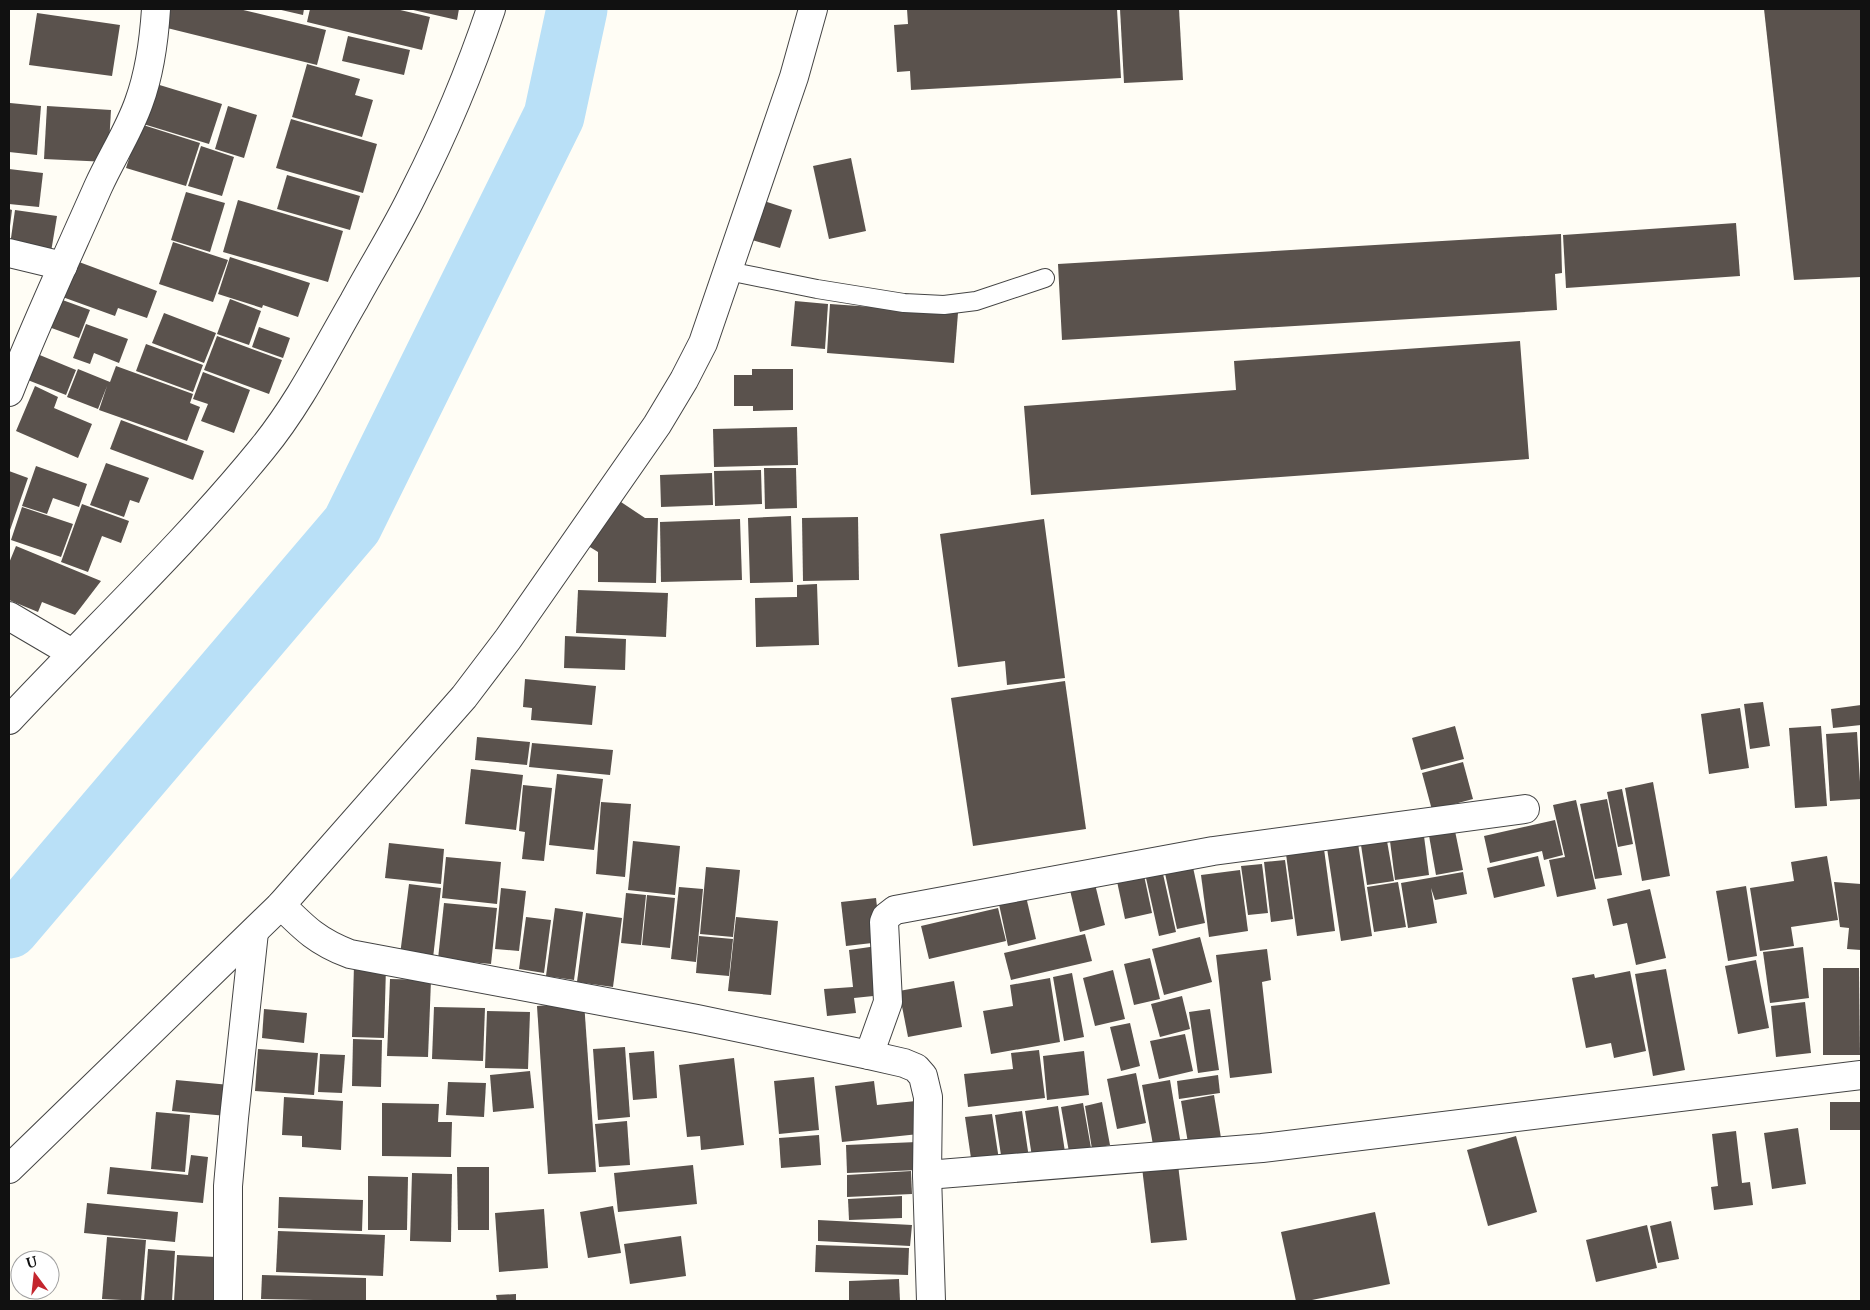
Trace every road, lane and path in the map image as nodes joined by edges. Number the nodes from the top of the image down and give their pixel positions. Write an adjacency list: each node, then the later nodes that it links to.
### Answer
1 (156, 9): 5 (street)
2 (491, 9): 10 (street)
3 (813, 9): 6 (street)
4 (9, 253): 5 (street)
5 (63, 266): 8 (street)
6 (728, 271): 7 (lane); 13 (street)
7 (1045, 278)
8 (9, 392)
9 (9, 616): 10 (street)
10 (72, 653): 11 (street)
11 (9, 720)
12 (1525, 809): 15 (street)
13 (281, 905): 14 (street); 15 (street)
14 (254, 932): 17 (street); 19 (street)
15 (870, 1055): 18 (street)
16 (1861, 1076): 18 (street)
17 (9, 1168)
18 (927, 1175): 20 (street)
19 (228, 1301)
20 (931, 1301)

